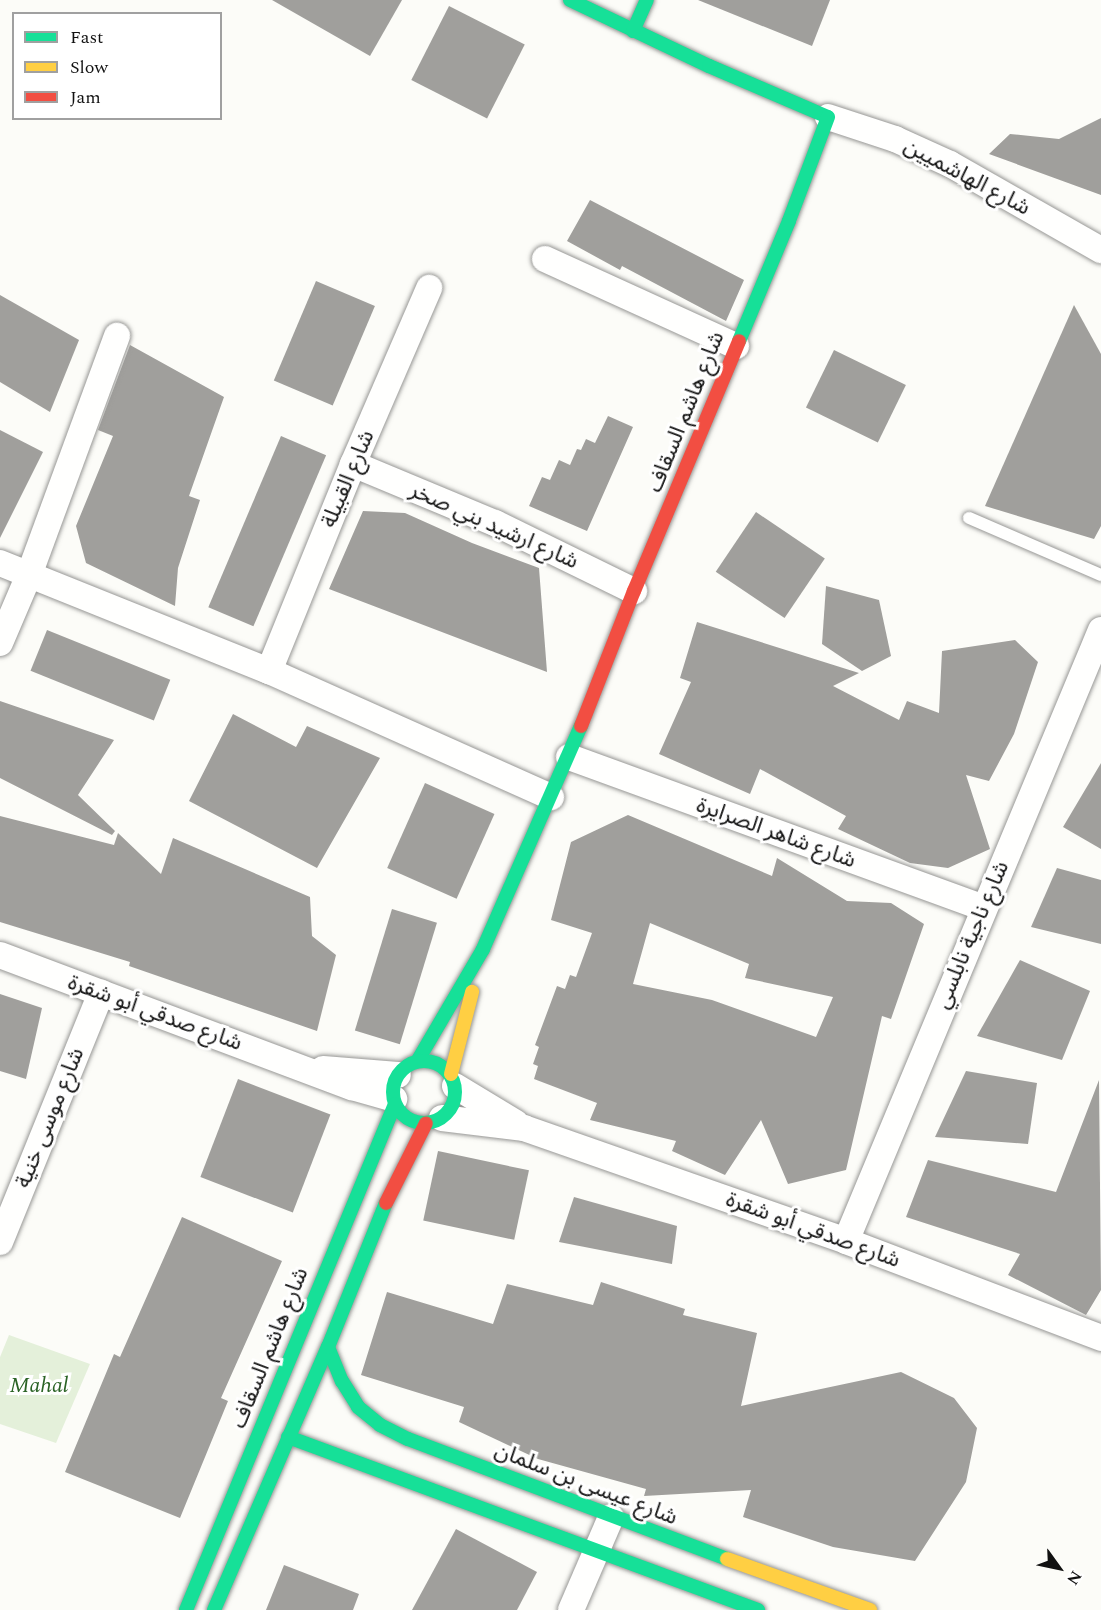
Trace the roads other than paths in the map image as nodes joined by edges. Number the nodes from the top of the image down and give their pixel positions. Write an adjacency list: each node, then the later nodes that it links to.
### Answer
1 (570, 0): 3 (street)
2 (647, 0): 3 (street)
3 (633, 31): 4 (street)
4 (828, 117): 5 (street, شارع الهاشميين); 9 (street, شارع هاشم السقاف)
5 (1101, 250)
6 (545, 259): 9 (street)
7 (429, 288): 10 (street, شارع القبيلة)
8 (117, 336): 13 (street)
9 (736, 346): 15 (street, شارع هاشم السقاف)
10 (353, 464): 15 (street, شارع ارشيد بني صخر); 18 (street, شارع القبيلة)
11 (969, 519): 14 (lane)
12 (0, 563): 13 (street)
13 (29, 575): 17 (street); 18 (street)
14 (1101, 575)
15 (634, 591): 19 (street, شارع هاشم السقاف)
16 (1100, 636): 21 (street, شارع ناجية نابلسي)
17 (0, 643)
18 (269, 671): 20 (street)
19 (569, 757): 20 (street, شارع هاشم السقاف); 21 (street, شارع شاهر الصرايرة)
20 (551, 797): 22 (street, شارع هاشم السقاف)
21 (983, 908): 31 (street, شارع ناجية نابلسي)
22 (483, 949): 25 (street, شارع هاشم السقاف); 27 (street, شارع هاشم السقاف)
23 (0, 955): 24 (street, شارع صدقي أبو شقرة)
24 (101, 993): 26 (street, شارع صدقي أبو شقرة); 32 (street, شارع موسى خنية)
25 (408, 1068): 26 (street, شارع صدقي أبو شقرة); 27 (street); 28 (street)
26 (310, 1070): 28 (street, شارع صدقي أبو شقرة)
27 (453, 1080): 29 (street); 30 (street, شارع صدقي أبو شقرة)
28 (395, 1102): 29 (street); 38 (street, شارع هاشم السقاف)
29 (434, 1120): 30 (street, شارع صدقي أبو شقرة); 34 (street)
30 (524, 1128): 31 (street, شارع صدقي أبو شقرة)
31 (846, 1241): 33 (street, شارع صدقي أبو شقرة)
32 (0, 1242)
33 (1101, 1338)
34 (328, 1347): 35 (street); 36 (street, شارع عيسى بن سلمان)
35 (288, 1437): 37 (street); 39 (street)
36 (611, 1517): 37 (street); 42 (street, شارع عيسى بن سلمان)
37 (597, 1551): 40 (street); 41 (street)
38 (186, 1610)
39 (213, 1610)
40 (571, 1610)
41 (758, 1610)
42 (870, 1610)

